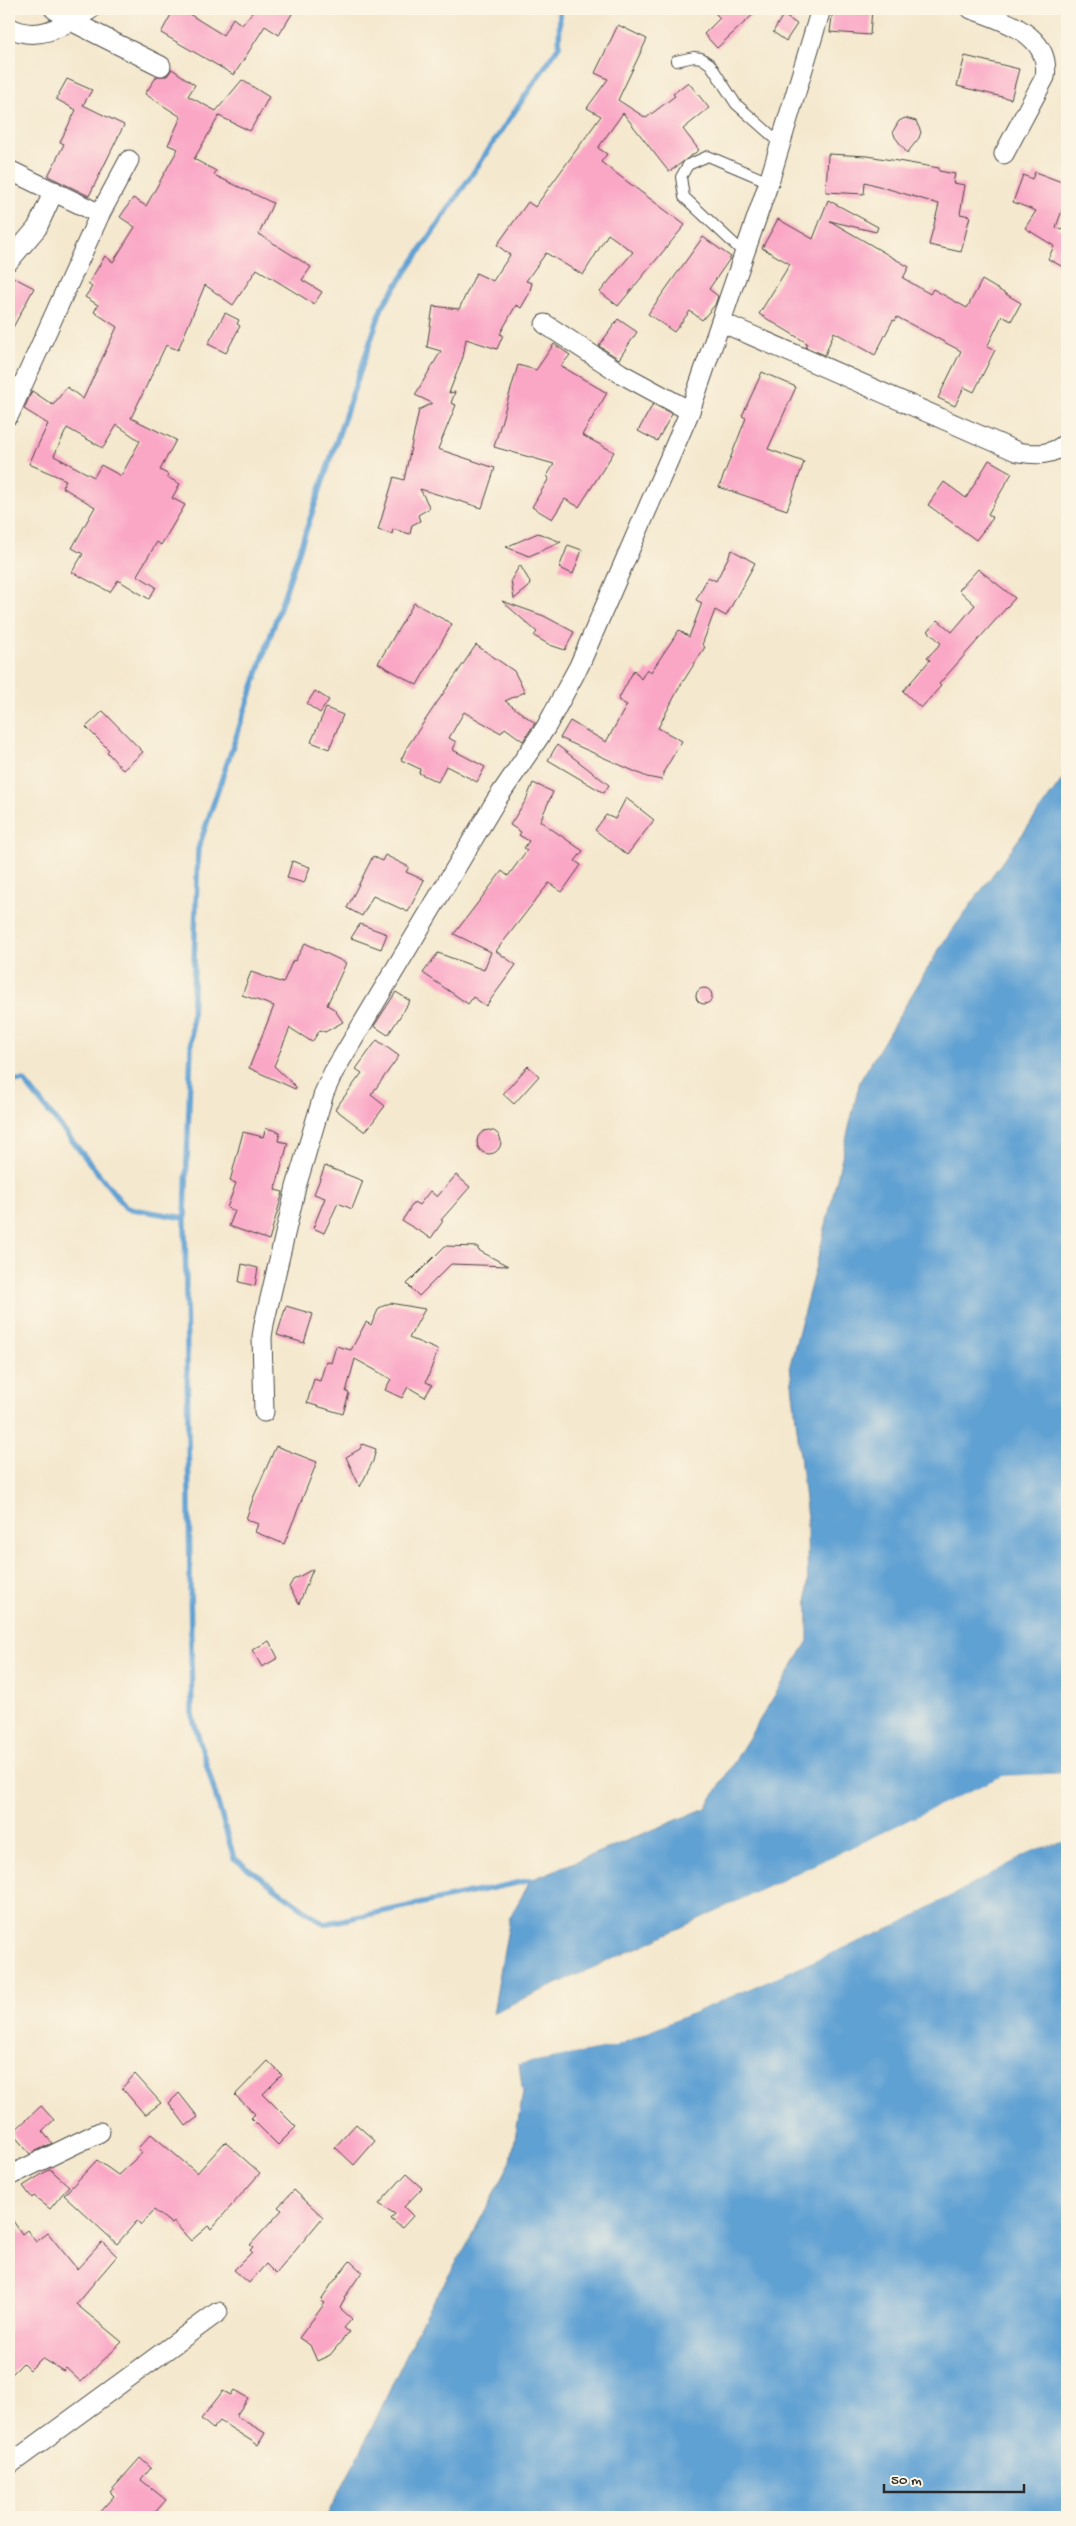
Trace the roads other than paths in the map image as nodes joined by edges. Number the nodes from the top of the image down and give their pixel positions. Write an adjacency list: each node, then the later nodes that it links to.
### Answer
1 (54, 9): 5 (street)
2 (91, 9): 5 (street)
3 (821, 9): 9 (street)
4 (971, 9): 10 (street)
5 (71, 21): 6 (street); 8 (street)
6 (9, 27)
7 (676, 61): 9 (lane)
8 (161, 66)
9 (779, 142): 13 (street)
10 (1004, 154)
11 (129, 160): 15 (street)
12 (9, 170): 14 (street)
13 (769, 182): 16 (street); 16 (lane)
14 (54, 191): 15 (street); 17 (street)
15 (100, 214): 21 (street)
16 (745, 254): 18 (street)
17 (9, 261)
18 (721, 322): 20 (street); 22 (street)
19 (545, 324): 20 (street)
20 (690, 411): 23 (street)
21 (9, 414)
22 (1067, 442)
23 (264, 1412)
24 (100, 2132): 25 (street)
25 (9, 2176)
26 (218, 2312): 27 (street)
27 (9, 2465)

